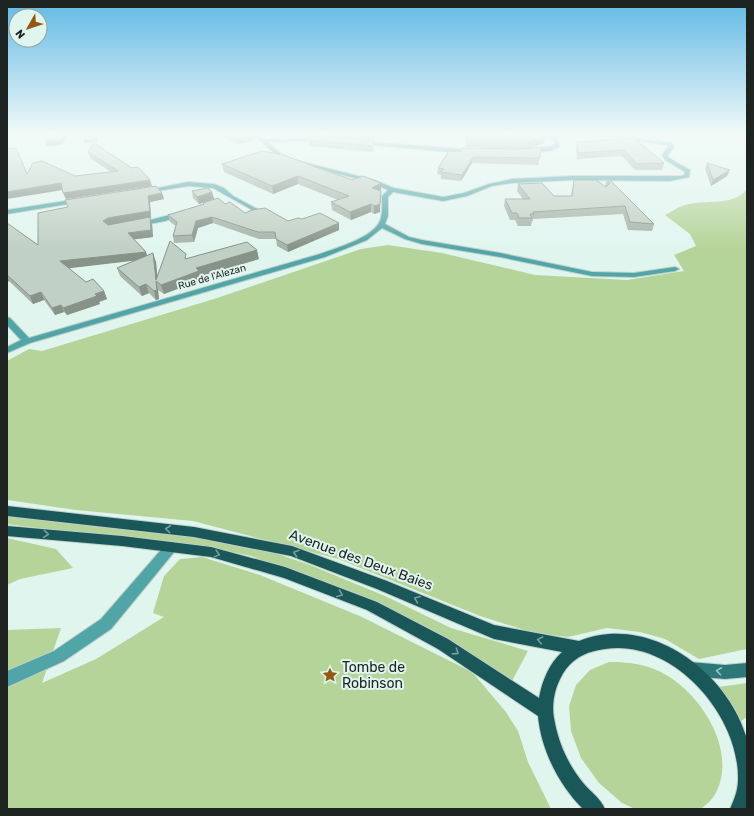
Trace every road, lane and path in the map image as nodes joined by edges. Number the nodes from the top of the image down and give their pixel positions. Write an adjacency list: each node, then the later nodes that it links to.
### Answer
1 (341, 173): 5 (street)
2 (688, 173): 3 (street)
3 (590, 178): 4 (street); 5 (street)
4 (598, 185)
5 (392, 190): 14 (street)
6 (139, 192): 7 (street)
7 (231, 197): 9 (street); 10 (street)
8 (85, 200): 11 (street)
9 (224, 200)
10 (256, 210)
11 (7, 212)
12 (188, 212): 13 (street)
13 (131, 225)
14 (381, 225): 15 (street); 17 (street, Rue de l'Alezan)
15 (675, 269)
16 (7, 320): 17 (street)
17 (27, 341): 18 (street, Rue de l'Alezan)
18 (7, 350)
19 (7, 511): 22 (main road, Avenue des Deux Baies, one-way to 19)
20 (7, 530): 21 (main road, one-way to 21)
21 (171, 547): 25 (street); 26 (main road, one-way to 26)
22 (578, 648): 23 (main road); 26 (main road)
23 (690, 668): 24 (main road, one-way to 23); 27 (main road)
24 (747, 670)
25 (7, 679)
26 (545, 711): 29 (main road)
27 (746, 749): 28 (main road)
28 (746, 770): 31 (main road)
29 (583, 802): 30 (main road)
30 (596, 809)
31 (739, 809)

